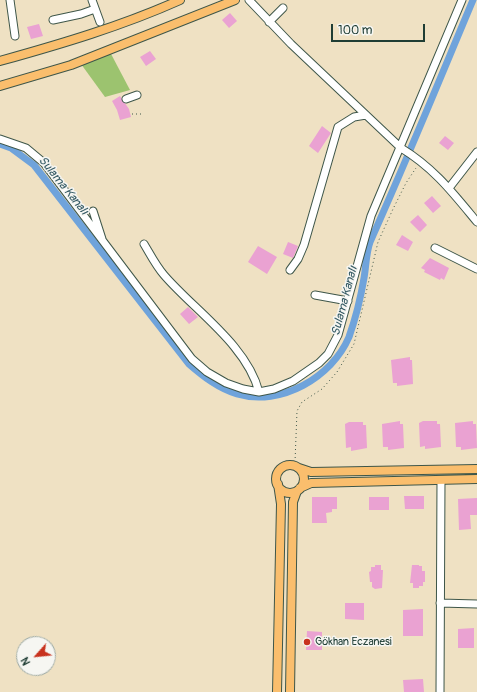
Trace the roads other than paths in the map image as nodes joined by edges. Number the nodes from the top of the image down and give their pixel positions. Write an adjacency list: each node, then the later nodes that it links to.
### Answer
1 (10, 0): 12 (street)
2 (92, 0): 8 (street)
3 (180, 0): 13 (main road)
4 (235, 0): 14 (main road)
5 (249, 0): 11 (street)
6 (462, 0): 19 (street)
7 (283, 8): 11 (street)
8 (95, 9): 9 (street); 10 (street)
9 (53, 20)
10 (100, 22)
11 (269, 22): 17 (street)
12 (15, 36)
13 (0, 61)
14 (0, 86)
15 (137, 95): 16 (street)
16 (126, 99)
17 (366, 115): 19 (street); 28 (street)
18 (0, 138): 24 (street)
19 (403, 149): 21 (street); 30 (street)
20 (477, 152): 21 (street)
21 (449, 188): 23 (street)
22 (94, 211): 24 (street)
23 (477, 222)
24 (104, 244): 31 (street)
25 (144, 244): 31 (street)
26 (435, 248): 27 (street)
27 (477, 269)
28 (290, 270)
29 (315, 295): 30 (street)
30 (348, 300): 31 (street)
31 (260, 392)
32 (297, 467): 33 (main road); 36 (main road); 37 (main road)
33 (477, 469)
34 (477, 479): 35 (main road)
35 (441, 480): 37 (main road); 38 (street)
36 (278, 484): 37 (main road); 40 (main road)
37 (299, 490): 41 (main road)
38 (440, 603): 39 (street); 42 (street)
39 (477, 604)
40 (277, 692)
41 (290, 692)
42 (440, 692)

